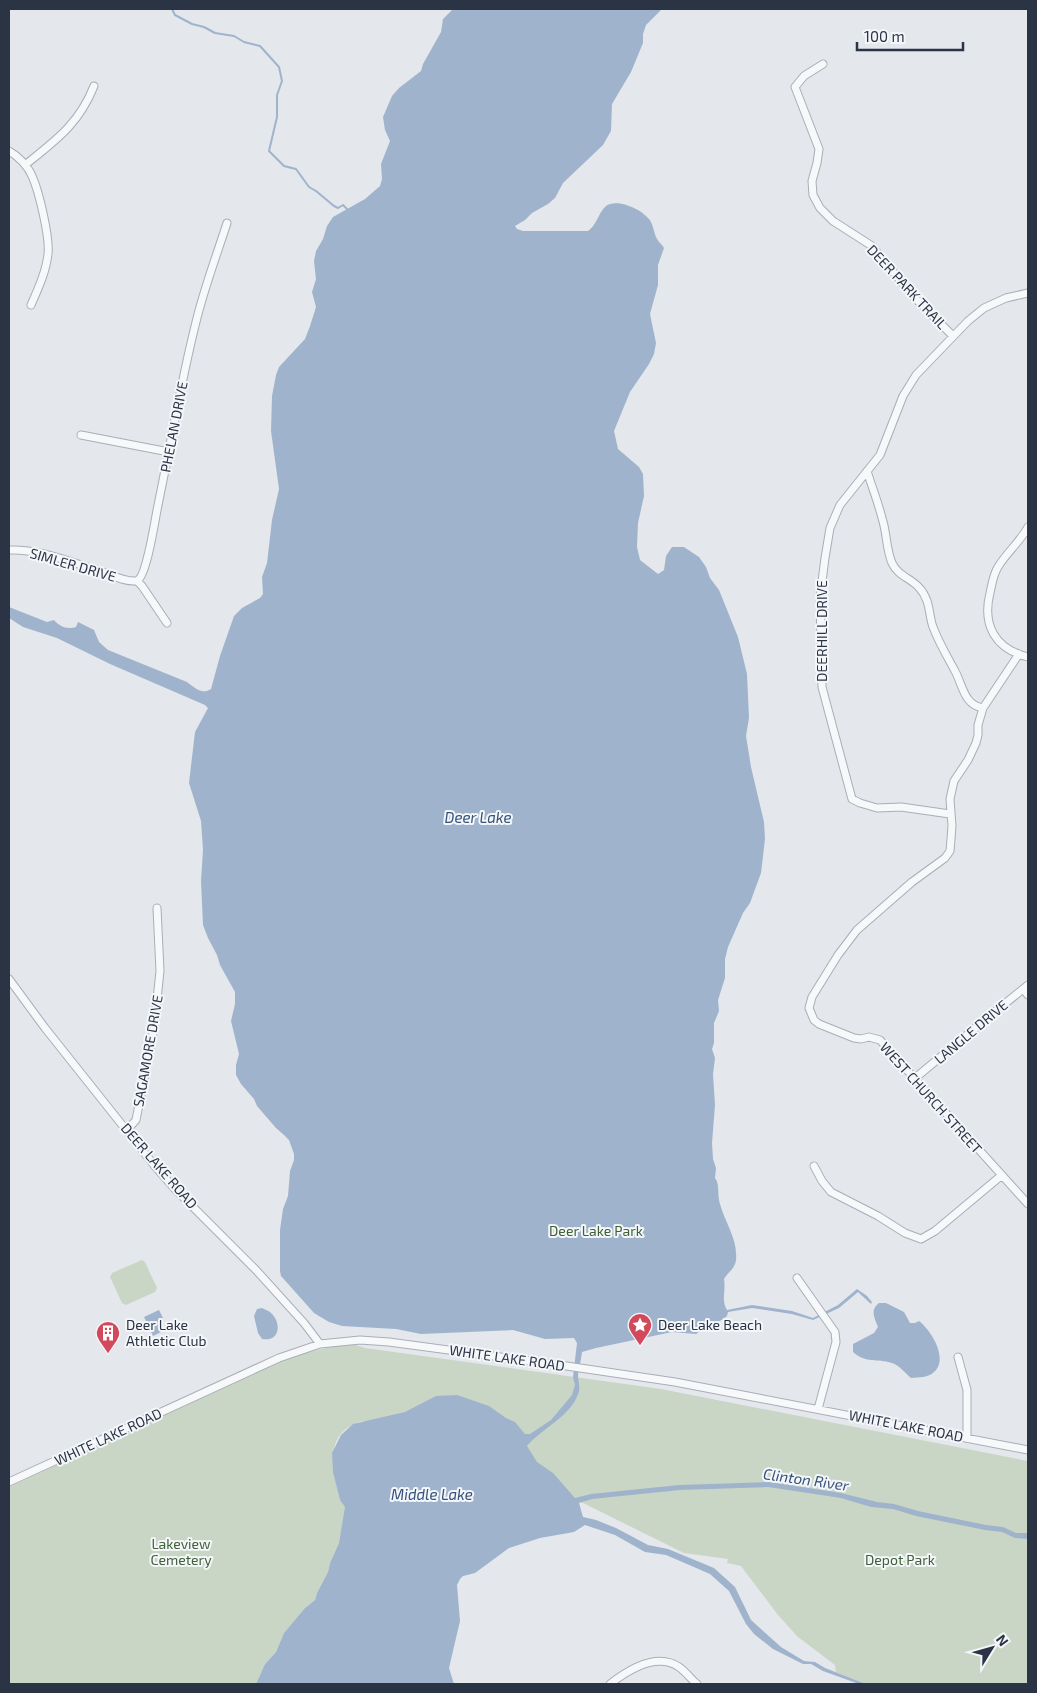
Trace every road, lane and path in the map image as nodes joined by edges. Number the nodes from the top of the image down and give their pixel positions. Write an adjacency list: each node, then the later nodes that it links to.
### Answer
1 (823, 64): 8 (street, DEER PARK TRAIL)
2 (94, 86): 4 (street)
3 (9, 150): 4 (street)
4 (25, 165): 7 (street)
5 (226, 223): 10 (street, PHELAN DRIVE)
6 (1028, 293): 8 (street, DEERHILL DRIVE)
7 (32, 305)
8 (953, 336): 11 (street, DEERHILL DRIVE)
9 (80, 434): 10 (street)
10 (169, 452): 14 (street, PHELAN DRIVE)
11 (867, 471): 18 (street); 19 (street, DEERHILL DRIVE)
12 (1028, 527): 16 (street)
13 (9, 550): 14 (street, SIMLER DRIVE)
14 (137, 581): 15 (street)
15 (167, 623)
16 (1019, 654): 17 (street); 18 (street)
17 (1028, 657)
18 (983, 708): 19 (street)
19 (950, 814): 23 (street, WEST CHURCH STREET)
20 (157, 908): 24 (street, SAGAMORE DRIVE)
21 (9, 979): 24 (street, DEER LAKE ROAD)
22 (1027, 989): 23 (street, LANGLE DRIVE)
23 (914, 1079): 26 (street, WEST CHURCH STREET)
24 (127, 1130): 29 (street, DEER LAKE ROAD)
25 (814, 1166): 26 (street)
26 (1002, 1175): 27 (street, WEST CHURCH STREET)
27 (1028, 1204)
28 (797, 1278): 31 (street)
29 (320, 1344): 31 (street, WHITE LAKE ROAD); 34 (street, WHITE LAKE ROAD)
30 (958, 1357): 32 (street)
31 (818, 1409): 32 (street, WHITE LAKE ROAD)
32 (967, 1438): 33 (street, WHITE LAKE ROAD)
33 (1028, 1450)
34 (9, 1482)
35 (610, 1684): 36 (street)
36 (697, 1684)

